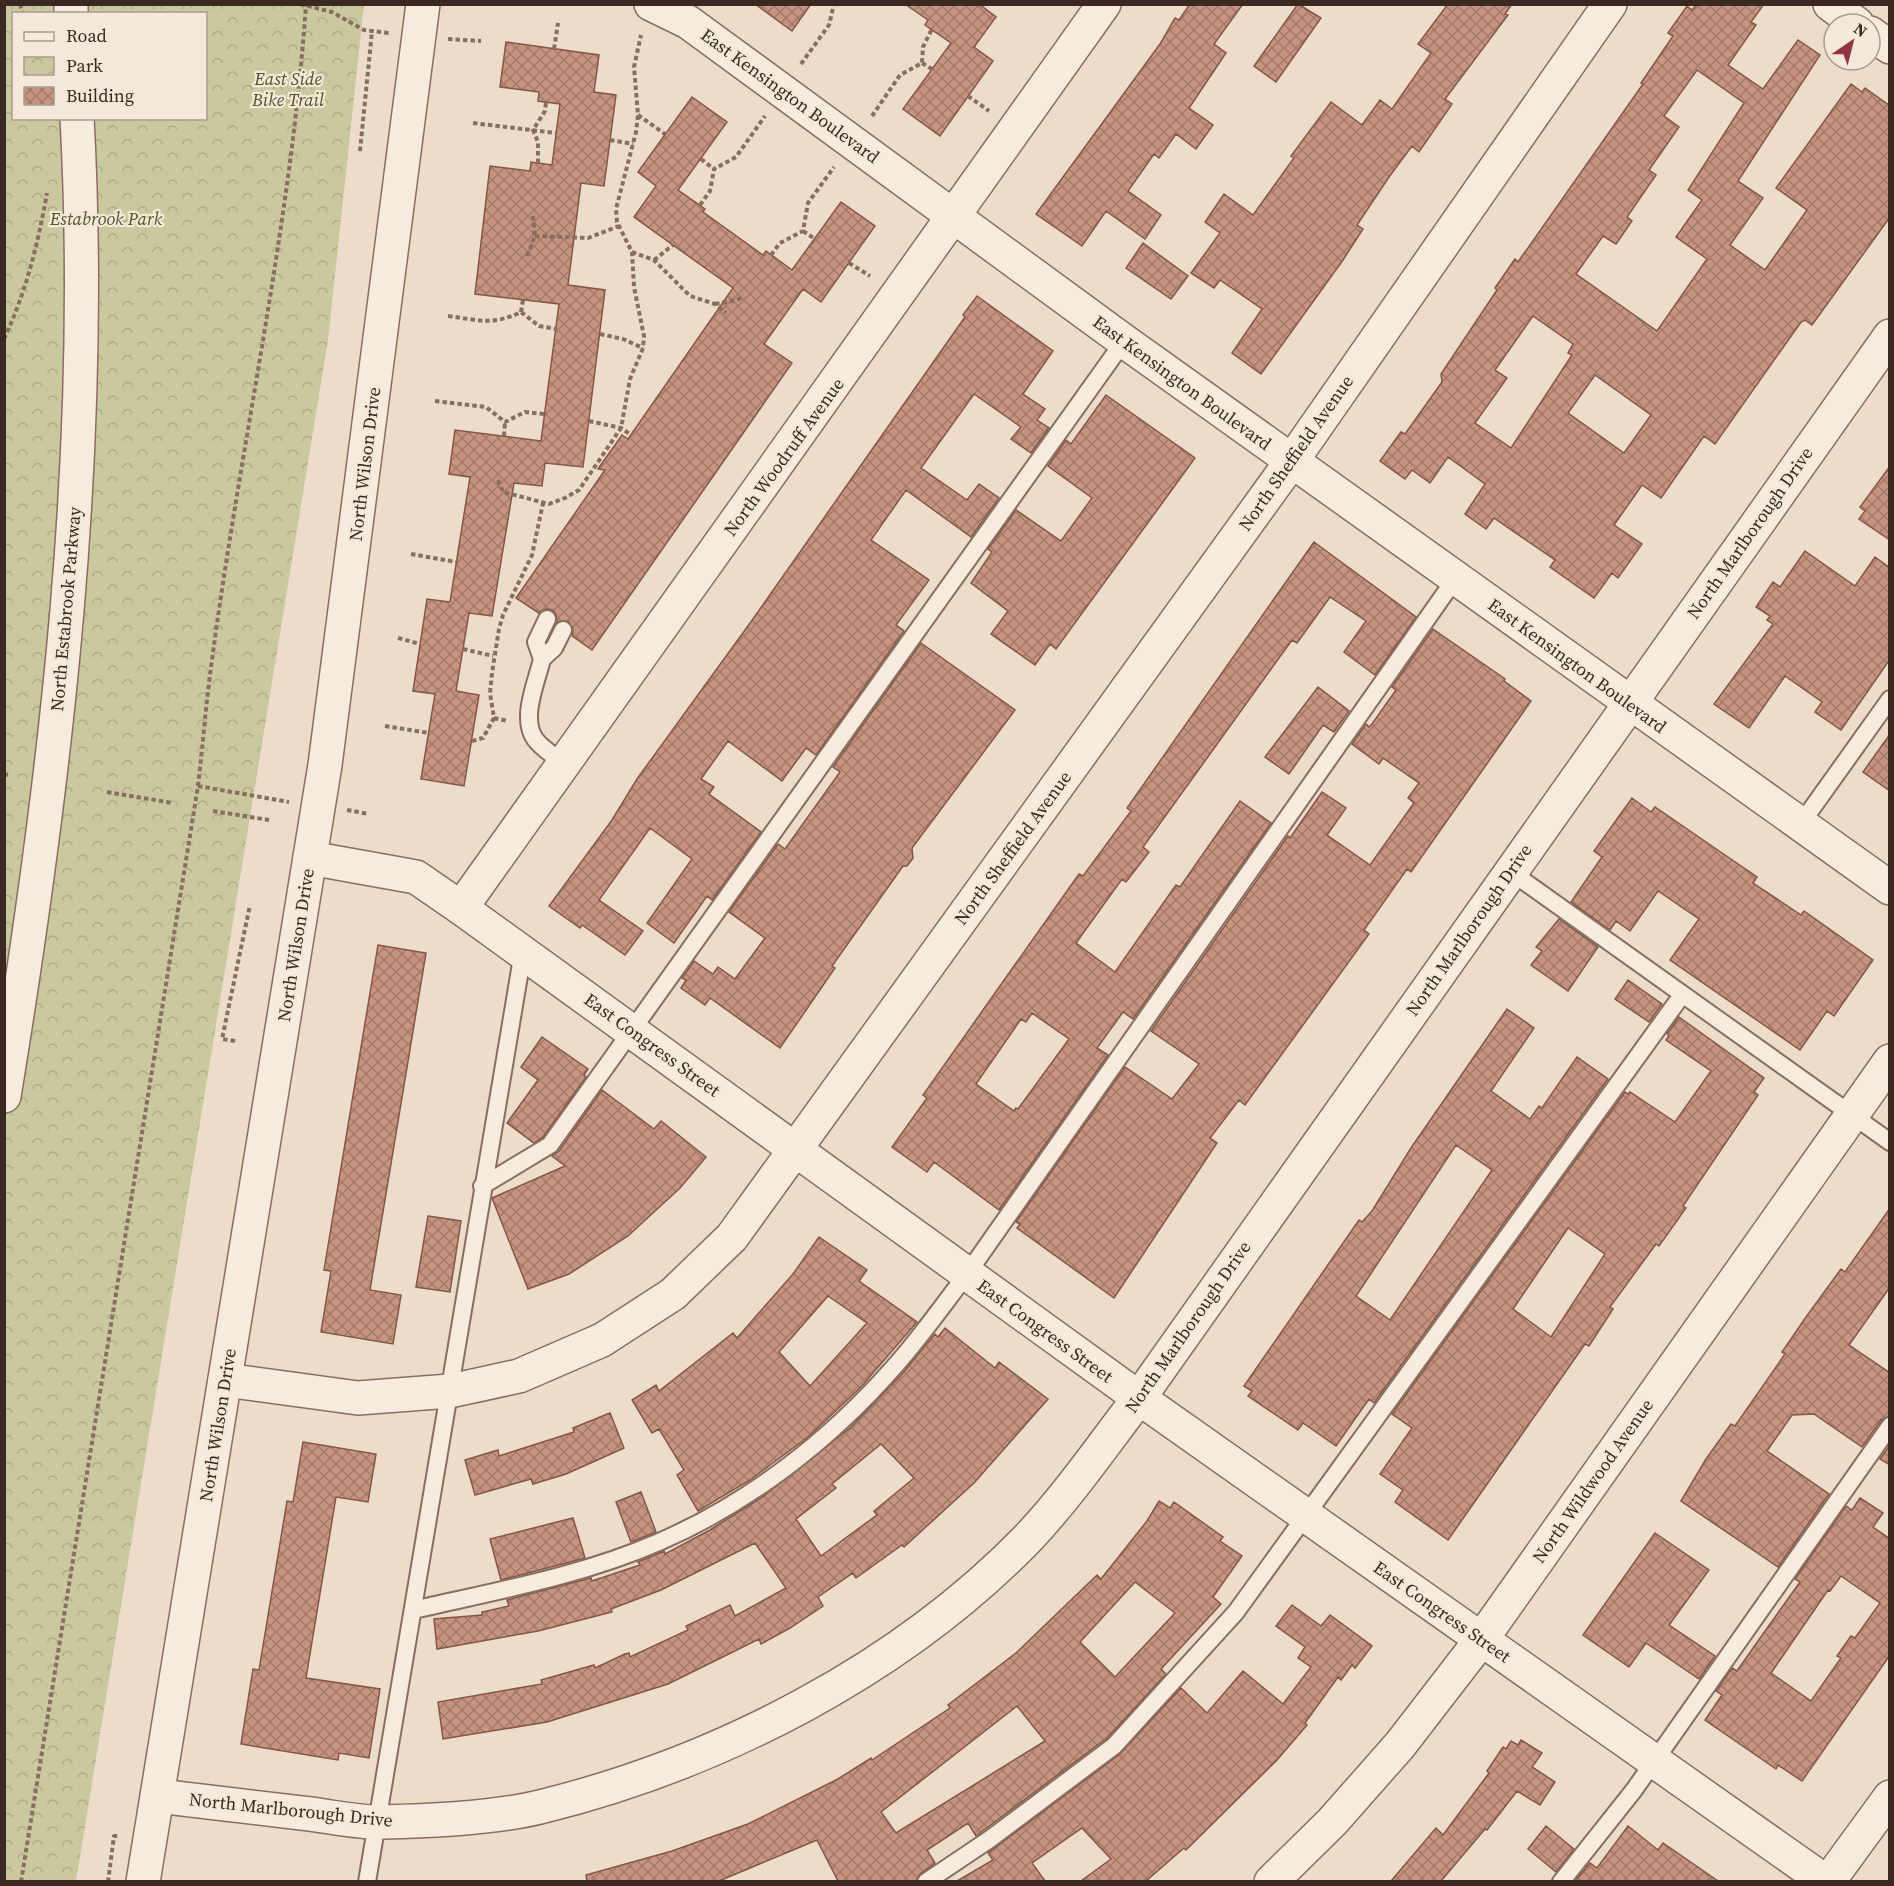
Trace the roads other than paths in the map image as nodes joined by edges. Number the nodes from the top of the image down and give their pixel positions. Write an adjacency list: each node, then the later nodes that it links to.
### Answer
1 (423, 4): 18 (street, North Wilson Drive)
2 (651, 4): 6 (street, East Kensington Boulevard)
3 (1104, 4): 6 (street, North Woodruff Avenue)
4 (1610, 4): 9 (street, North Sheffield Avenue)
5 (77, 120): 26 (street, North Estabrook Parkway)
6 (956, 216): 8 (street, East Kensington Boulevard); 16 (street, North Woodruff Avenue)
7 (1890, 336): 15 (street, North Marlborough Drive)
8 (1124, 341): 9 (street, East Kensington Boulevard); 24 (lane)
9 (1291, 462): 10 (street, East Kensington Boulevard); 29 (street, North Sheffield Avenue)
10 (1455, 579): 15 (street, East Kensington Boulevard); 31 (lane)
11 (547, 619): 13 (lane)
12 (563, 630): 13 (lane)
13 (543, 659): 16 (lane)
14 (1890, 699): 17 (lane)
15 (1629, 703): 17 (street, East Kensington Boulevard); 19 (street, North Marlborough Drive)
16 (564, 764): 21 (street, North Woodruff Avenue)
17 (1800, 825): 20 (street, East Kensington Boulevard)
18 (310, 858): 21 (street, East Congress Street); 32 (street, North Wilson Drive)
19 (1511, 872): 23 (lane); 34 (street, North Marlborough Drive)
20 (1890, 888)
21 (461, 908): 22 (street, East Congress Street)
22 (523, 952): 24 (street, East Congress Street); 30 (lane)
23 (1682, 995): 27 (lane); 36 (lane)
24 (632, 1031): 29 (street, East Congress Street); 30 (lane)
25 (1890, 1061): 27 (street, North Wildwood Avenue)
26 (4, 1096)
27 (1851, 1115): 28 (lane); 38 (street, North Wildwood Avenue)
28 (1890, 1142)
29 (797, 1150): 31 (street, East Congress Street); 33 (street, North Sheffield Avenue)
30 (483, 1186): 33 (lane)
31 (967, 1274): 34 (street, East Congress Street); 37 (lane)
32 (225, 1380): 33 (street, North Sheffield Avenue); 40 (street, North Wilson Drive)
33 (450, 1392): 37 (lane)
34 (1138, 1398): 36 (street, East Congress Street); 42 (street, North Marlborough Drive)
35 (1890, 1426): 39 (lane)
36 (1307, 1518): 38 (street, East Congress Street); 46 (lane)
37 (413, 1610): 42 (lane)
38 (1481, 1640): 39 (street, East Congress Street); 47 (street, North Wildwood Avenue)
39 (1654, 1761): 43 (street, East Congress Street); 48 (lane)
40 (158, 1796): 42 (street, North Marlborough Drive); 44 (street, North Wilson Drive)
41 (1890, 1797): 43 (street)
42 (378, 1823): 45 (lane)
43 (1834, 1879)
44 (143, 1881)
45 (367, 1881)
46 (926, 1881)
47 (1271, 1881)
48 (1561, 1881)

